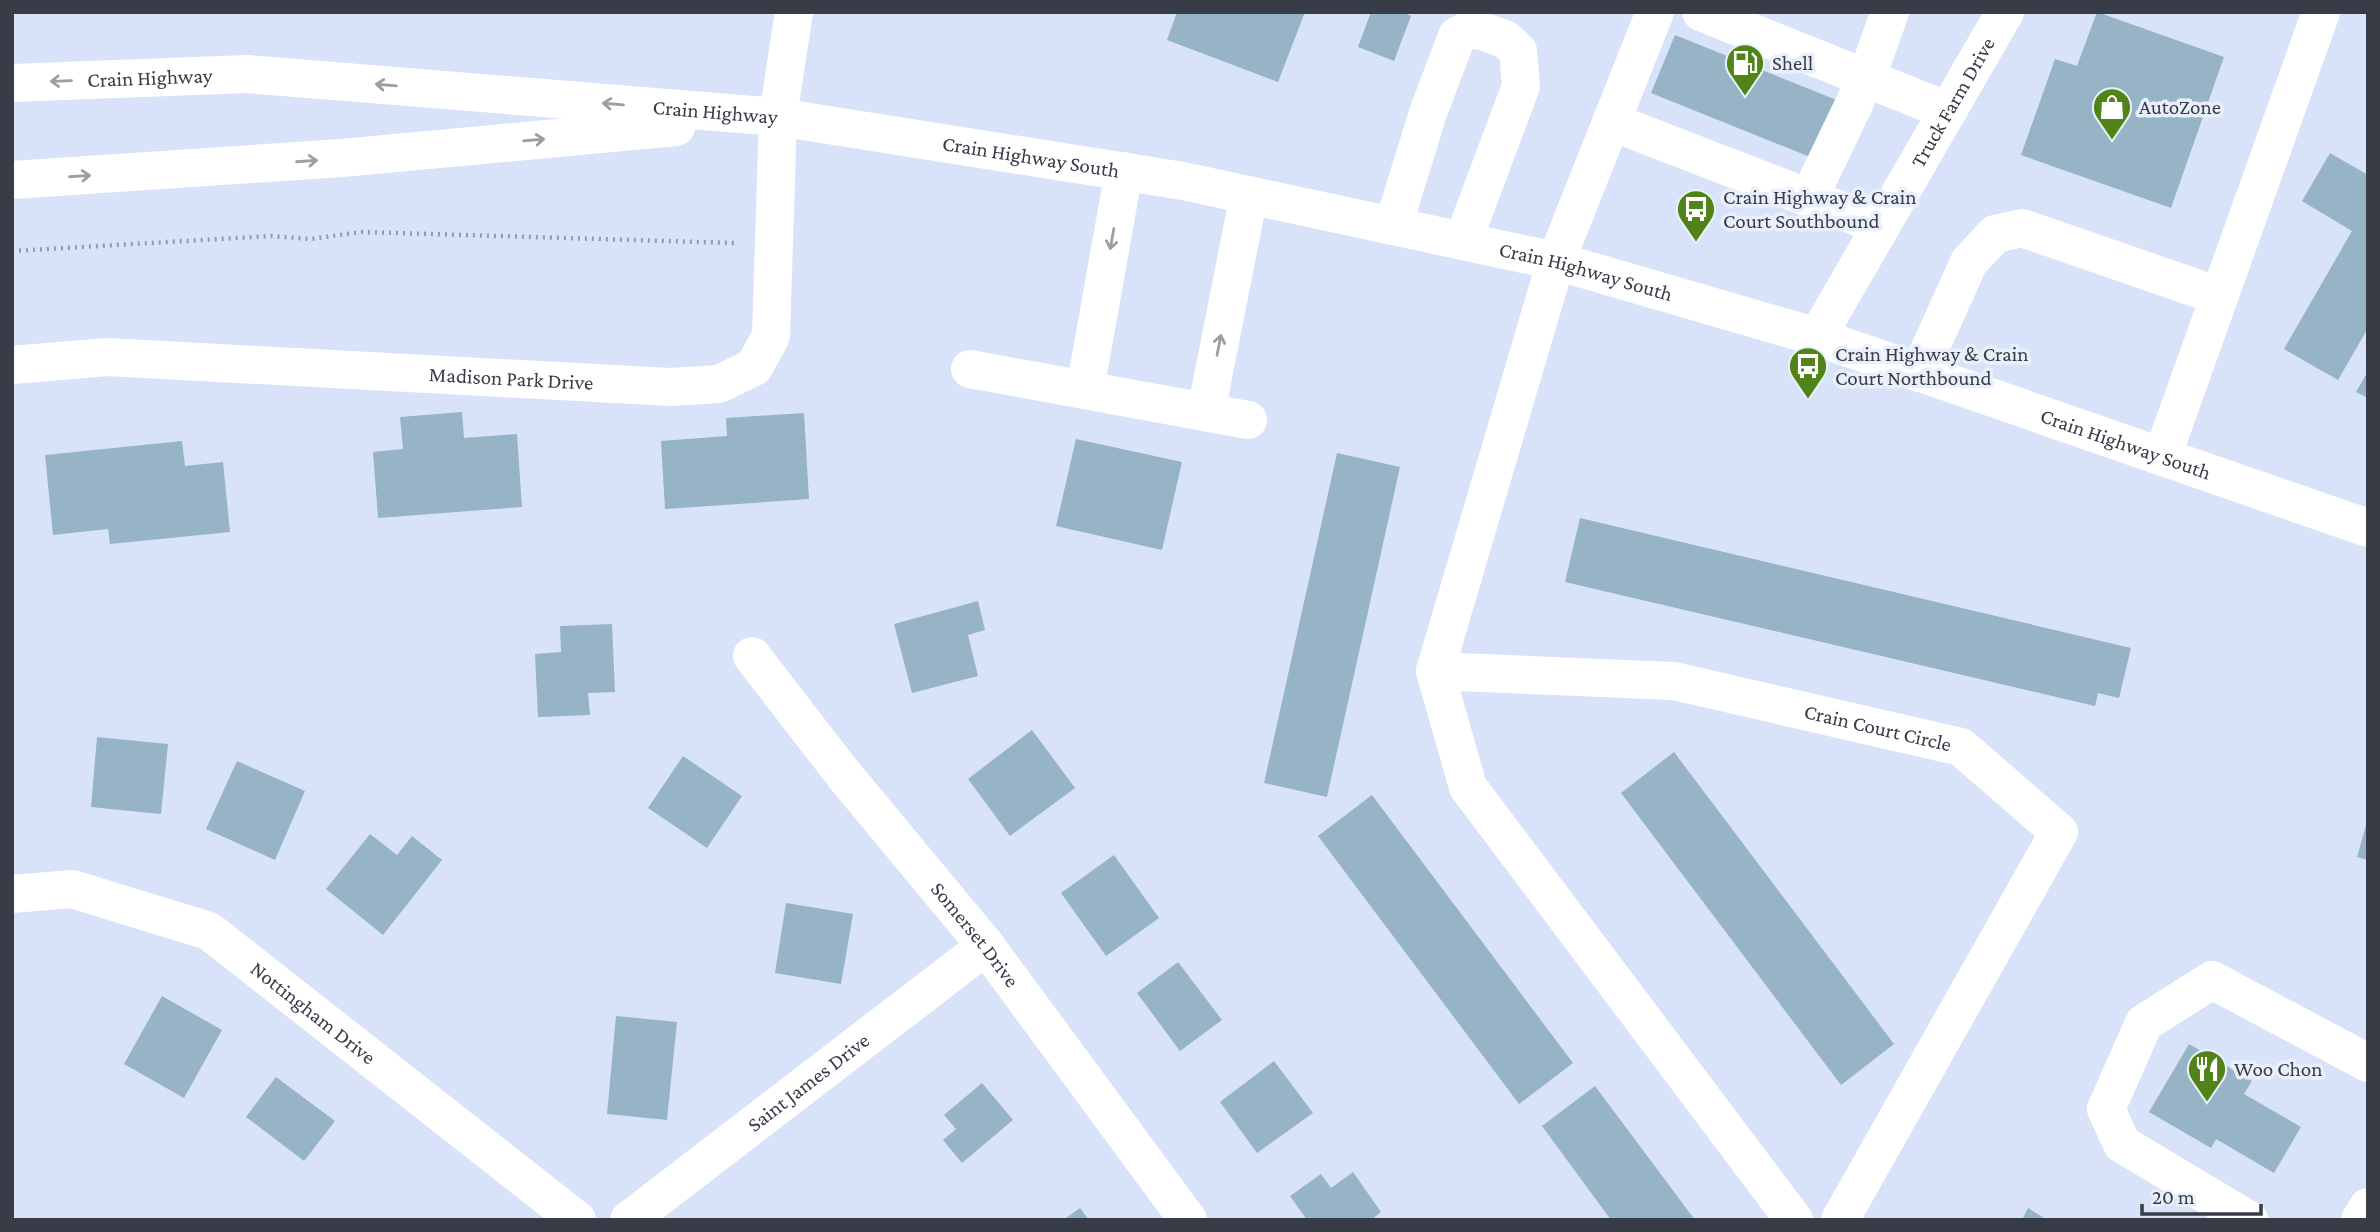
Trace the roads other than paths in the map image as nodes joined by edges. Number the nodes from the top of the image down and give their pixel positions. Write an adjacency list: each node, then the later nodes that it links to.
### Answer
1 (794, 12): 10 (street, Madison Park Drive)
2 (1655, 12): 11 (street)
3 (1701, 12): 7 (street)
4 (1889, 12): 7 (street)
5 (2005, 12): 9 (street, Truck Farm Drive)
6 (2321, 12): 20 (street)
7 (1866, 79): 9 (street); 15 (street)
8 (12, 83): 10 (street, Crain Highway, one-way to 8)
9 (1948, 111): 17 (street, Truck Farm Drive)
10 (778, 117): 12 (street, Crain Highway South); 13 (street, Crain Highway, one-way to 10); 22 (street, Madison Park Drive)
11 (1612, 122): 15 (street); 19 (street)
12 (1124, 172): 14 (street, Crain Highway South); 25 (street, one-way to 25)
13 (12, 180)
14 (1249, 195): 16 (street, Crain Highway South); 26 (street, one-way to 14)
15 (1809, 198): 17 (street)
16 (1393, 226): 18 (street, Crain Highway South); 18 (street)
17 (1881, 226): 21 (street, Truck Farm Drive)
18 (1463, 241): 19 (street, Crain Highway South)
19 (1556, 261): 21 (street, Crain Highway South); 31 (street)
20 (2219, 296): 24 (street); 28 (street)
21 (1817, 337): 24 (street, Crain Highway South)
22 (12, 365)
23 (970, 369): 25 (street)
24 (1919, 373): 28 (street, Crain Highway South)
25 (1085, 390): 26 (street)
26 (1206, 412): 27 (street)
27 (1248, 420)
28 (2162, 457): 29 (street, Crain Highway South)
29 (2368, 528)
30 (752, 656): 33 (street, Somerset Drive)
31 (1435, 671): 39 (street); 40 (street, Crain Court Circle)
32 (12, 894): 36 (street, Nottingham Drive)
33 (986, 946): 37 (street, Saint James Drive); 38 (street, Somerset Drive)
34 (2368, 1063): 41 (street)
35 (2368, 1207): 42 (street)
36 (577, 1220)
37 (629, 1220)
38 (1188, 1220)
39 (1794, 1220)
40 (1840, 1220)
41 (2249, 1220)
42 (2360, 1220)

